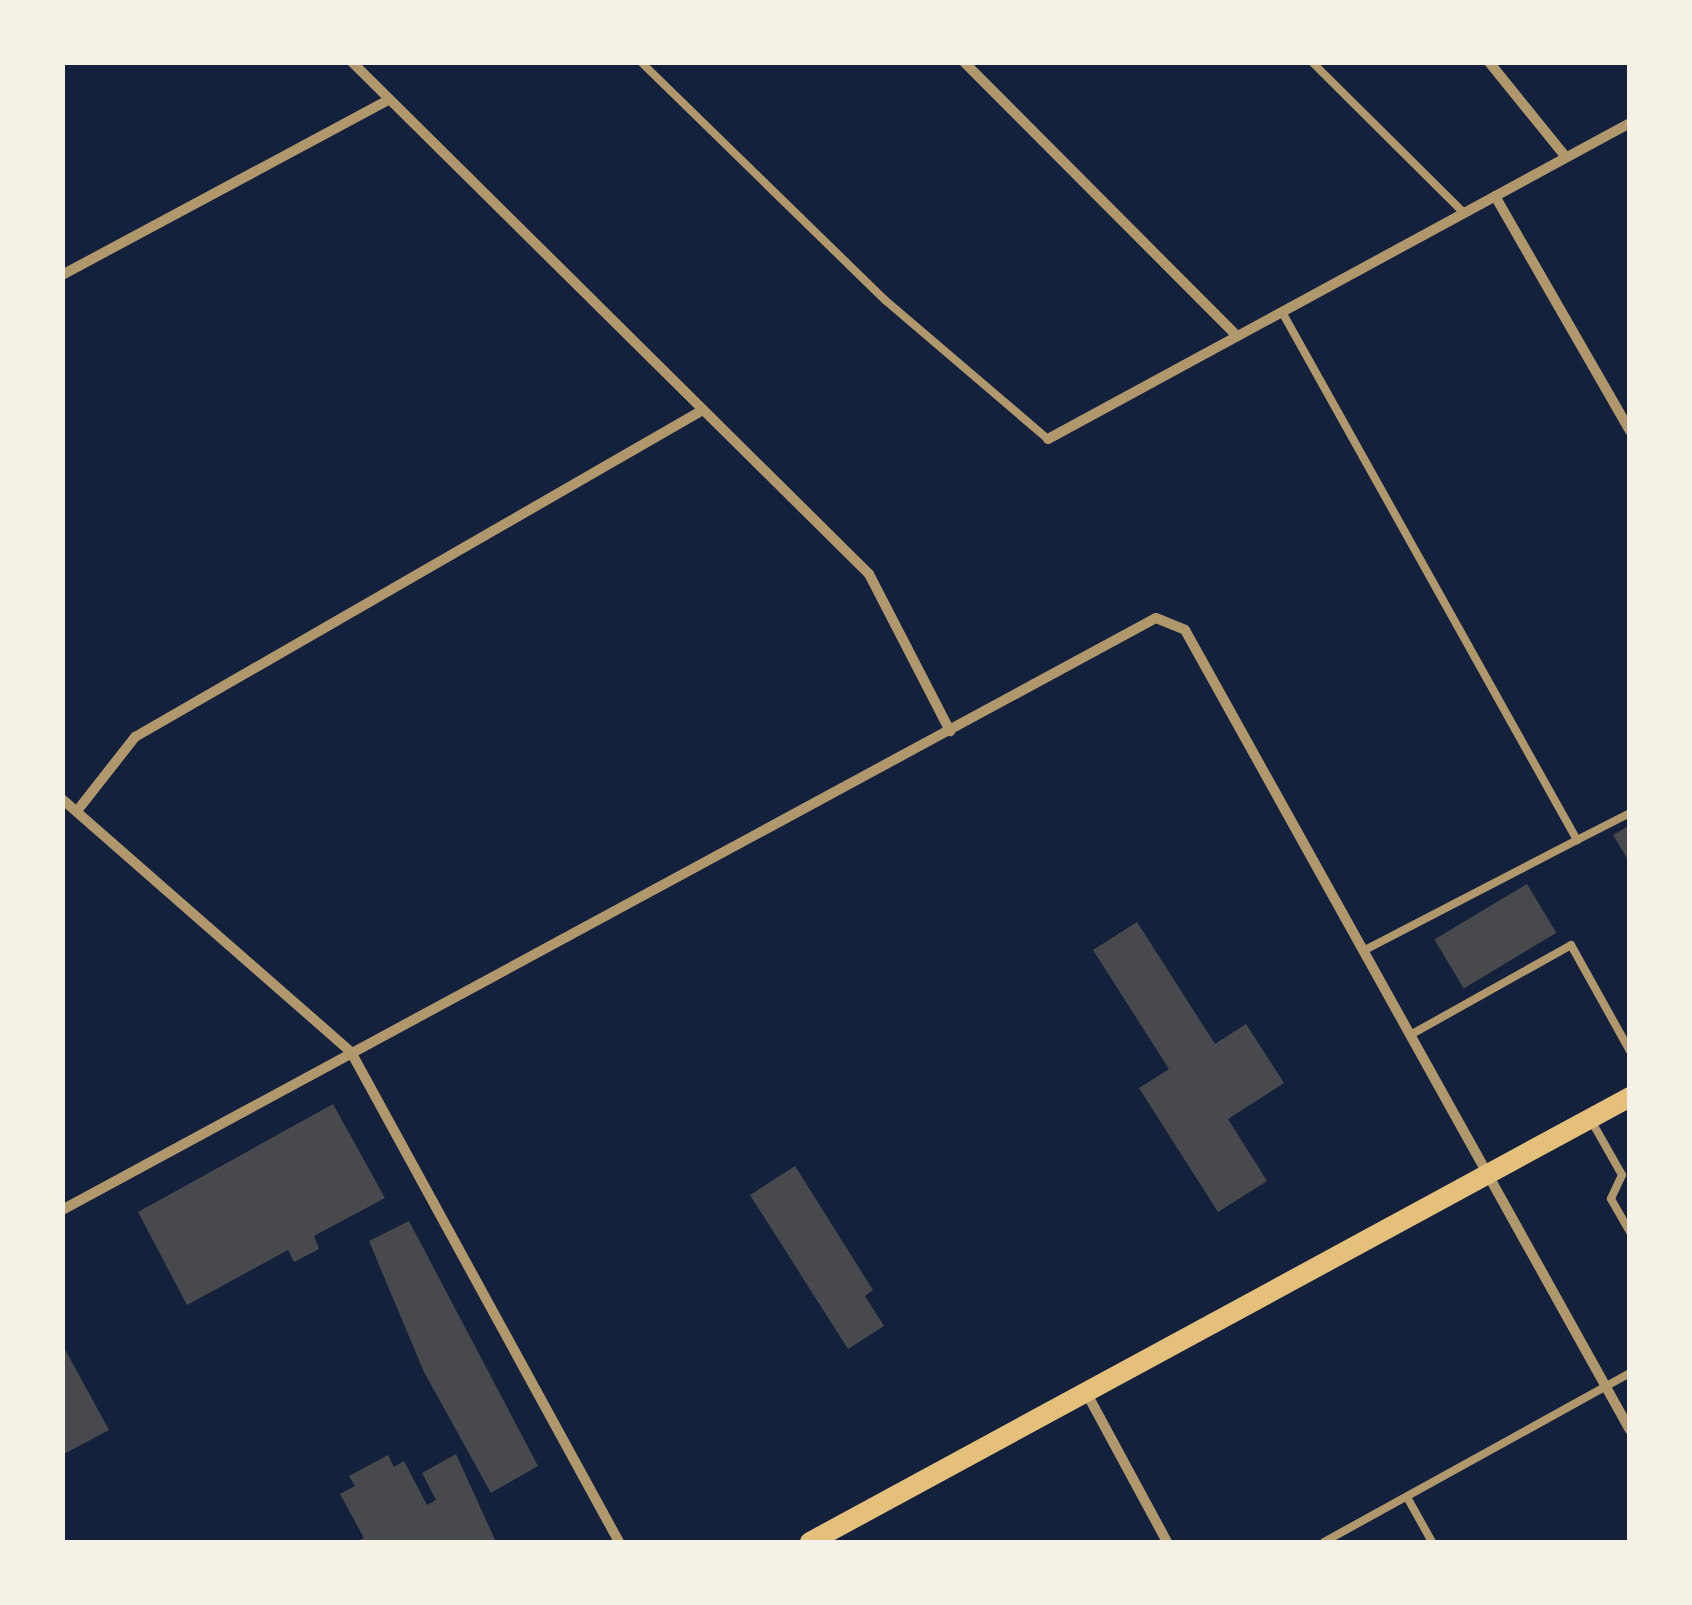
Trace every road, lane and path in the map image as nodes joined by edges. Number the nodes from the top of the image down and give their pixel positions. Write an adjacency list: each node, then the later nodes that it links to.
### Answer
1 (352, 62): 6 (street)
2 (641, 62): 16 (lane)
3 (964, 62): 13 (street)
4 (1312, 62): 10 (lane)
5 (1489, 62): 8 (street)
6 (389, 100): 11 (street); 14 (street)
7 (1630, 122): 8 (street)
8 (1566, 157): 9 (street)
9 (1496, 196): 10 (street); 15 (street)
10 (1464, 213): 12 (street)
11 (62, 274)
12 (1282, 312): 13 (street); 21 (lane)
13 (1237, 336): 16 (street)
14 (701, 411): 17 (street); 19 (street)
15 (1630, 430)
16 (1048, 440)
17 (950, 731): 22 (street); 25 (street)
18 (62, 799): 19 (street)
19 (77, 811): 25 (street)
20 (1630, 813): 21 (lane)
21 (1577, 840): 22 (lane)
22 (1365, 950): 23 (street)
23 (1412, 1034): 24 (lane); 28 (street)
24 (1630, 1051)
25 (352, 1052): 29 (street); 36 (street)
26 (1630, 1097): 27 (main road)
27 (1590, 1118): 28 (main road); 30 (lane)
28 (1490, 1173): 32 (street); 33 (main road)
29 (62, 1210)
30 (1630, 1232)
31 (1630, 1373): 32 (lane)
32 (1606, 1386): 34 (street); 35 (lane)
33 (1086, 1392): 37 (main road); 38 (street)
34 (1630, 1430)
35 (1407, 1497): 39 (lane); 40 (lane)
36 (619, 1542)
37 (810, 1542)
38 (1167, 1542)
39 (1324, 1542)
40 (1432, 1542)

